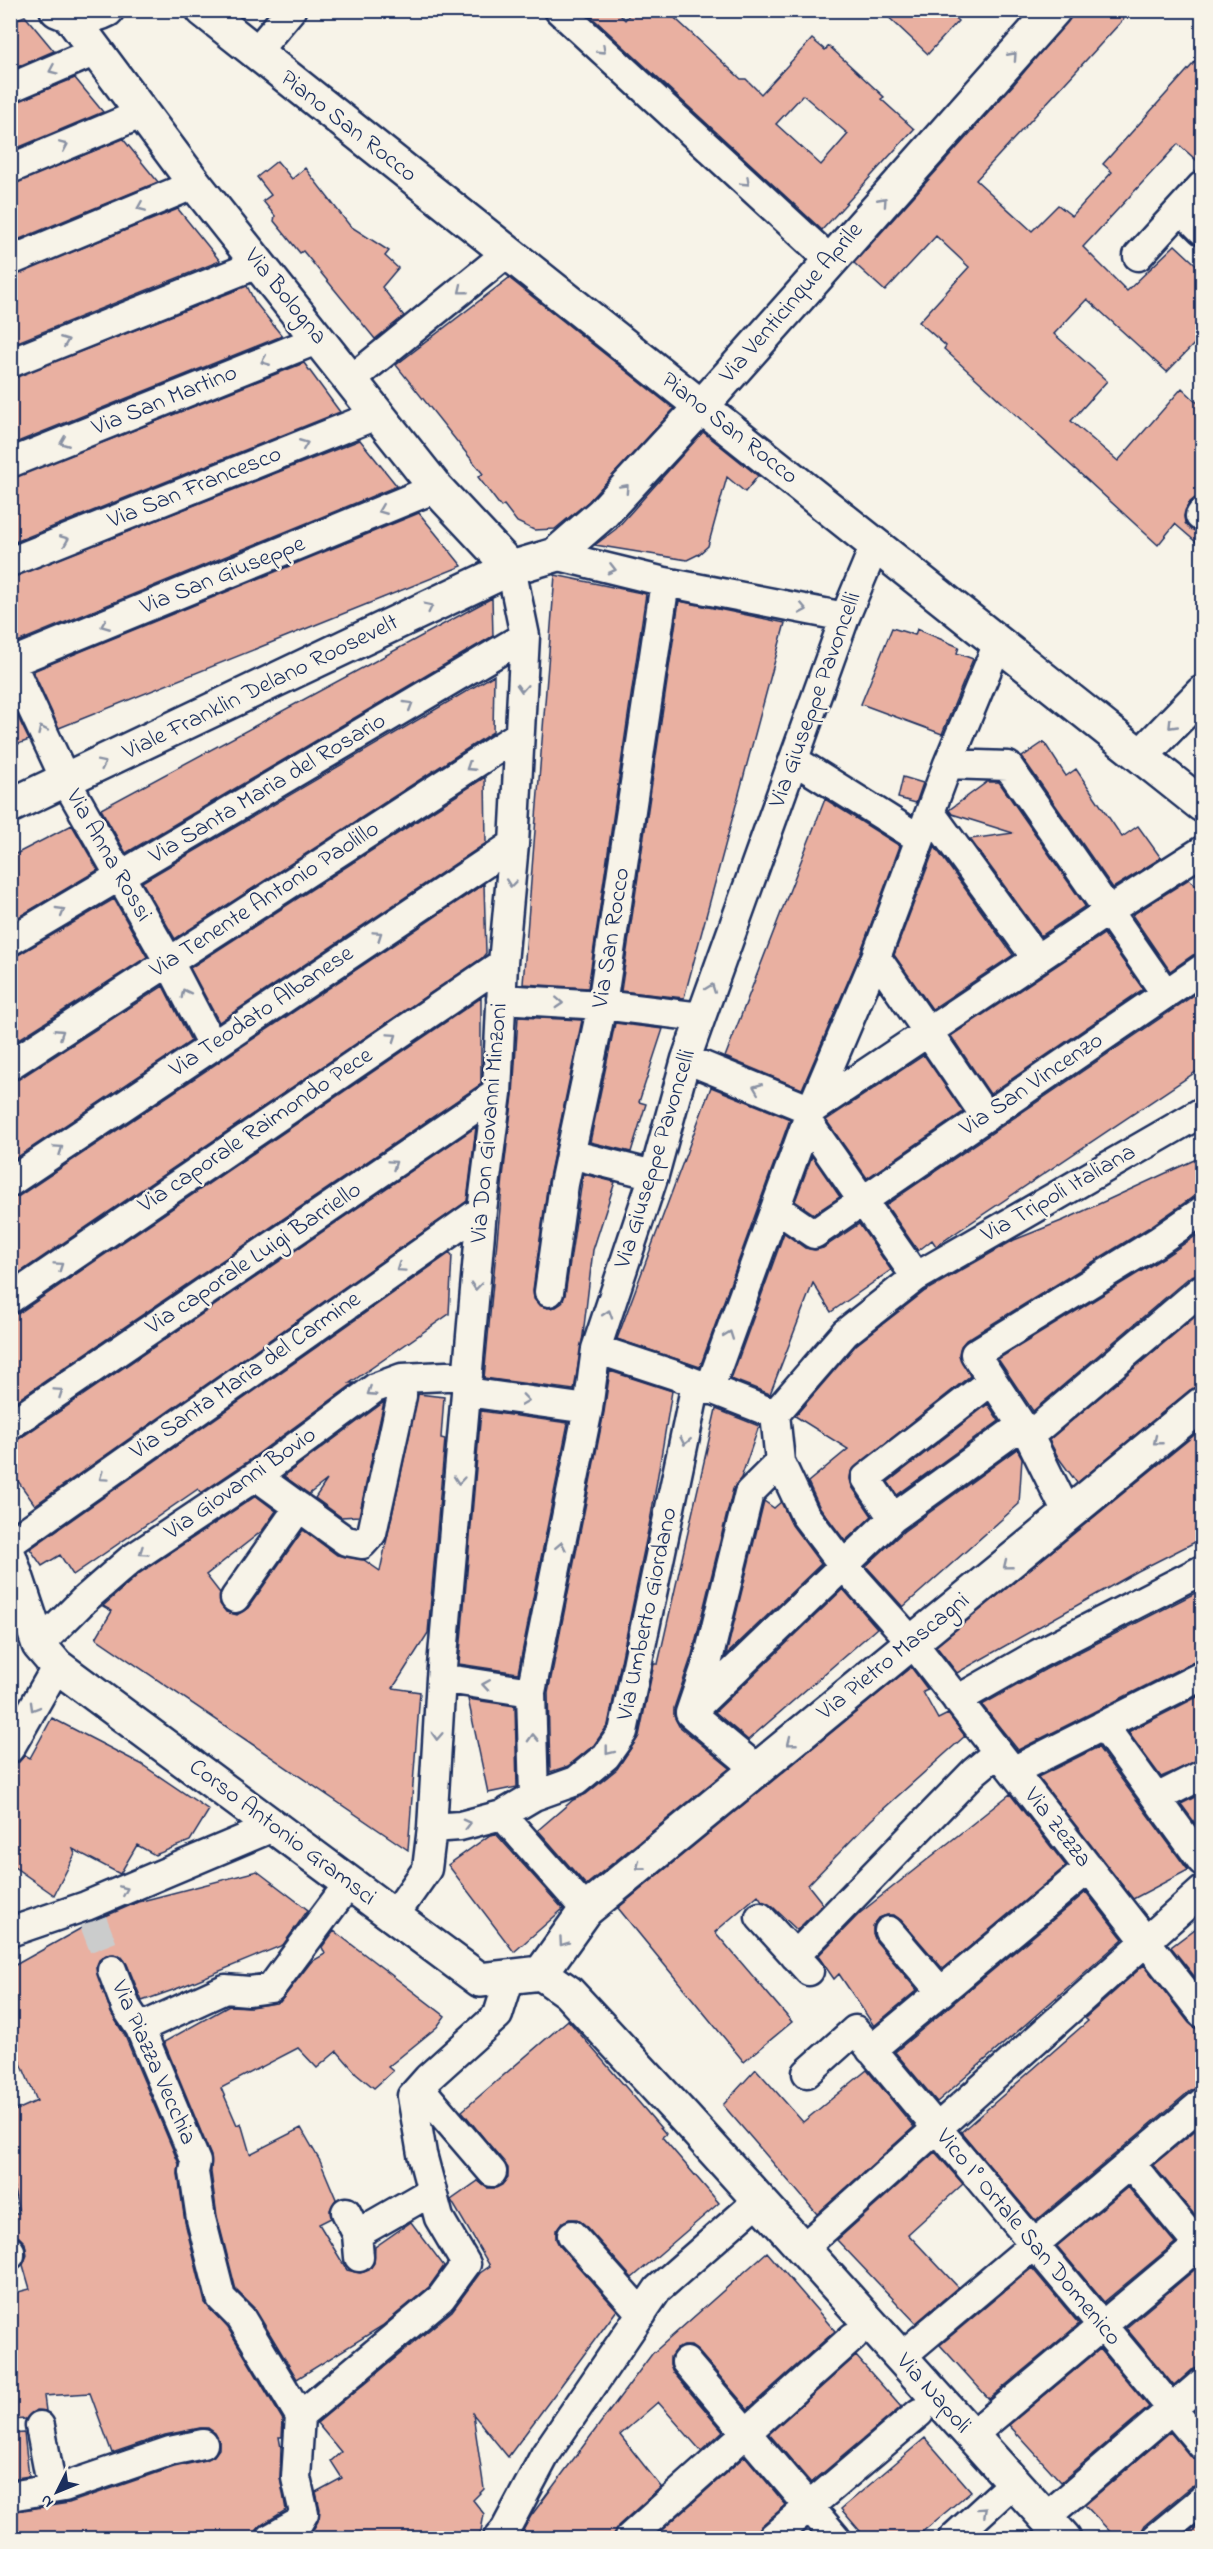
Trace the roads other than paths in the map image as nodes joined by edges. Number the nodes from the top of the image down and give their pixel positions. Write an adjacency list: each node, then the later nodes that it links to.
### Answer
1 (107, 10): 6 (street)
2 (203, 10): 8 (street, Piano San Rocco)
3 (291, 10): 8 (street)
4 (559, 10): 18 (street, one-way to 18)
5 (1054, 10): 18 (street, Via Venticinque Aprile, one-way to 5)
6 (63, 13): 7 (street, Via Bologna)
7 (96, 51): 9 (street, one-way to 9); 10 (street, Via Bologna)
8 (255, 53): 16 (street, Piano San Rocco)
9 (10, 88)
10 (143, 113): 11 (street, one-way to 10); 12 (street, Via Bologna)
11 (10, 169)
12 (195, 184): 19 (street, one-way to 19); 20 (street, Via Bologna)
13 (1203, 186): 14 (street)
14 (1181, 209): 15 (street); 17 (street)
15 (1203, 230)
16 (507, 253): 23 (street, one-way to 23); 24 (street, Piano San Rocco)
17 (1138, 256)
18 (830, 260): 24 (street, Via Venticinque Aprile)
19 (10, 261)
20 (258, 264): 21 (street, Via Bologna); 22 (street, one-way to 20)
21 (319, 339): 23 (street, Via Bologna); 26 (street, Via San Martino, one-way to 26)
22 (10, 363)
23 (352, 379): 25 (street, Via Bologna)
24 (701, 407): 28 (street, Piano San Rocco); 29 (street, Via Venticinque Aprile, one-way to 24)
25 (379, 414): 27 (street, Via Bologna); 30 (street, Via San Francesco, one-way to 25)
26 (10, 463)
27 (436, 488): 31 (street, Via Bologna); 36 (street, Via San Giuseppe, one-way to 36)
28 (875, 545): 33 (street, Via Giuseppe Pavoncelli); 35 (street, Piano San Rocco)
29 (555, 555): 31 (street, Via Venticinque Aprile); 32 (street, one-way to 32)
30 (10, 562)
31 (511, 568): 34 (street, Via Don Giovanni Minzoni); 42 (street, Viale Franklin Delano Roosevelt, one-way to 31)
32 (665, 582): 33 (street, one-way to 33); 59 (street, Via San Rocco)
33 (845, 617): 40 (street, Via Giuseppe Pavoncelli)
34 (525, 636): 38 (street, Via Don Giovanni Minzoni, one-way to 38); 49 (street, Via Santa Maria del Rosario, one-way to 34)
35 (998, 643): 39 (street, Piano San Rocco); 41 (street, Via Umberto Giordano)
36 (10, 663): 42 (street, Via Anna Rossi, one-way to 36)
37 (1203, 693): 39 (street, one-way to 39)
38 (519, 735): 47 (street, Via Don Giovanni Minzoni); 54 (street, Via Tenente Antonio Paolillo, one-way to 54)
39 (1141, 756): 43 (street, Piano San Rocco)
40 (794, 760): 46 (street); 60 (street, Via Giuseppe Pavoncelli, one-way to 40)
41 (948, 764): 45 (street, Via Umberto Giordano); 50 (street)
42 (66, 781): 44 (street, Viale Franklin Delano Roosevelt); 49 (street, Via Anna Rossi)
43 (1203, 805)
44 (10, 806)
45 (930, 812): 46 (street, Via Umberto Giordano); 53 (street)
46 (920, 839): 52 (street, Via Umberto Giordano)
47 (514, 844): 55 (street, Via Don Giovanni Minzoni, one-way to 55); 62 (street, Via Teodato Albanese, one-way to 47)
48 (1198, 860): 50 (street)
49 (121, 877): 51 (street, Via Santa Maria del Rosario, one-way to 49); 54 (street, Via Anna Rossi)
50 (1108, 911): 53 (street); 57 (street)
51 (10, 941)
52 (876, 957): 61 (street); 67 (street, Via Umberto Giordano)
53 (1037, 959): 61 (street)
54 (169, 962): 62 (street, Via Anna Rossi, one-way to 54); 64 (street, Via Tenente Antonio Paolillo, one-way to 54)
55 (502, 963): 58 (street, Via Don Giovanni Minzoni); 79 (street, Via caporale Raimondo Pece, one-way to 55)
56 (1203, 969): 57 (street, Via San Vincenzo)
57 (1166, 994): 68 (street, Via San Vincenzo)
58 (501, 999): 59 (street, one-way to 59); 65 (street, Via Don Giovanni Minzoni)
59 (602, 1005): 60 (street); 69 (street, Via San Rocco)
60 (701, 1017): 63 (street, Via Giuseppe Pavoncelli)
61 (927, 1032): 67 (street); 68 (street)
62 (212, 1045): 71 (street, Via Teodato Albanese, one-way to 62)
63 (686, 1059): 67 (street, one-way to 63); 70 (street, Via Giuseppe Pavoncelli)
64 (10, 1065)
65 (497, 1093): 74 (street, Via Don Giovanni Minzoni); 88 (street, Via caporale Luigi Barriello, one-way to 65)
66 (1203, 1112): 76 (street, Via Tripoli Italiana)
67 (809, 1116): 72 (street); 73 (street, Via Umberto Giordano)
68 (986, 1117): 72 (street, Via San Vincenzo)
69 (570, 1154): 70 (street); 78 (street, Via San Rocco)
70 (654, 1175): 80 (street, Via Giuseppe Pavoncelli, one-way to 70)
71 (10, 1182)
72 (862, 1201): 73 (street, Via San Vincenzo); 76 (street)
73 (776, 1208): 84 (street, Via Umberto Giordano, one-way to 73)
74 (482, 1210): 83 (street, Via Don Giovanni Minzoni, one-way to 83); 95 (street, Via Santa Maria del Carmine, one-way to 95)
75 (1203, 1211): 82 (street)
76 (916, 1277): 87 (street, Via Tripoli Italiana)
77 (1203, 1289): 89 (street)
78 (549, 1292)
79 (10, 1299)
80 (596, 1349): 84 (street); 86 (street, Via Giuseppe Pavoncelli)
81 (402, 1378): 83 (street, Via Giovanni Bovio); 91 (street, Via Giovanni Bovio, one-way to 91); 92 (street)
82 (991, 1381): 89 (street); 94 (street)
83 (468, 1383): 86 (street, Via Giovanni Bovio, one-way to 86); 103 (street, Via Don Giovanni Minzoni, one-way to 103)
84 (703, 1387): 87 (street); 112 (street, Via Umberto Giordano, one-way to 112)
85 (1203, 1404): 93 (street, Via Pietro Mascagni, one-way to 93)
86 (588, 1409): 104 (street, Via Giuseppe Pavoncelli, one-way to 86)
87 (775, 1414): 90 (street, Via Zezza)
88 (10, 1425)
89 (1025, 1430): 93 (street); 94 (street)
90 (780, 1462): 97 (street, Via Zezza); 106 (street)
91 (256, 1476): 92 (street); 101 (street, Via Giovanni Bovio, one-way to 101)
92 (299, 1507): 99 (street)
93 (1068, 1515): 100 (street, Via Pietro Mascagni, one-way to 100)
94 (893, 1518): 97 (street)
95 (10, 1543)
96 (10, 1558): 101 (street)
97 (843, 1564): 100 (street, Via Zezza); 106 (street)
98 (1203, 1570): 105 (street)
99 (235, 1598)
100 (912, 1642): 105 (street, Via Zezza); 110 (street, Via Pietro Mascagni, one-way to 110)
101 (35, 1650): 108 (street, Via Giovanni Bovio, one-way to 108); 115 (street, Corso Antonio Gramsci)
102 (1203, 1676): 107 (street)
103 (441, 1678): 104 (street, one-way to 103); 116 (street, Via Don Giovanni Minzoni, one-way to 116)
104 (531, 1692): 112 (street, Via Giuseppe Pavoncelli, one-way to 104)
105 (957, 1700): 109 (street, Via Zezza)
106 (690, 1713): 110 (street)
107 (1103, 1725): 109 (street); 113 (street)
108 (10, 1748)
109 (1006, 1762): 118 (street, Via Zezza); 123 (street)
110 (757, 1769): 121 (street, Via Pietro Mascagni, one-way to 121)
111 (1203, 1775): 113 (street)
112 (534, 1796): 114 (street, Via Umberto Giordano)
113 (1156, 1798): 117 (street)
114 (502, 1815): 116 (street, Via Umberto Giordano, one-way to 114); 121 (street)
115 (273, 1827): 119 (street, Corso Antonio Gramsci); 125 (street, one-way to 115)
116 (432, 1828): 122 (street, Via Don Giovanni Minzoni)
117 (1203, 1861)
118 (1089, 1868): 126 (street, Via Zezza); 129 (street)
119 (349, 1883): 122 (street, Corso Antonio Gramsci); 131 (street)
120 (1203, 1891): 126 (street)
121 (586, 1910): 128 (street, Via Pietro Mascagni, one-way to 128)
122 (394, 1916): 128 (street, Corso Antonio Gramsci)
123 (760, 1917)
124 (889, 1931): 129 (street)
125 (10, 1932)
126 (1146, 1942): 130 (street, Via Zezza); 136 (street)
127 (112, 1970): 131 (street, Via Piazza Vecchia)
128 (525, 1975): 134 (street); 140 (street, Via Napoli)
129 (941, 1992): 132 (street)
130 (1203, 2013)
131 (140, 2028): 154 (street, Via Piazza Vecchia)
132 (863, 2040): 133 (street); 136 (street, Vico I° Ortale San Domenico)
133 (807, 2073)
134 (424, 2083): 138 (street); 139 (street)
135 (1203, 2103): 137 (street)
136 (936, 2129): 143 (street, Vico I° Ortale San Domenico); 145 (street)
137 (1130, 2163): 143 (street); 144 (street)
138 (492, 2172)
139 (432, 2191): 141 (street); 154 (street)
140 (758, 2201): 145 (street, Via Napoli); 146 (street)
141 (354, 2234)
142 (572, 2235): 146 (street)
143 (1034, 2244): 147 (street, Vico I° Ortale San Domenico); 149 (street)
144 (1201, 2246): 147 (street)
145 (801, 2250): 157 (street, Via Napoli)
146 (642, 2314): 167 (street)
147 (1101, 2326): 152 (street, Vico I° Ortale San Domenico); 157 (street)
148 (853, 2337): 156 (street)
149 (910, 2349)
150 (686, 2362): 156 (street)
151 (1203, 2383): 152 (street)
152 (1172, 2409): 159 (street, Vico I° Ortale San Domenico); 165 (street)
153 (919, 2413): 164 (street)
154 (300, 2416): 166 (street)
155 (40, 2426): 161 (street)
156 (745, 2433): 164 (street); 168 (street)
157 (971, 2436): 160 (street, Via Napoli)
158 (203, 2444): 161 (street)
159 (1203, 2445)
160 (1013, 2482): 165 (street, Via Napoli); 171 (street, one-way to 160)
161 (52, 2489): 162 (street)
162 (10, 2496)
163 (1203, 2500): 172 (street)
164 (808, 2507): 169 (street); 170 (street)
165 (1054, 2528)
166 (271, 2538)
167 (498, 2538)
168 (629, 2538)
169 (772, 2538)
170 (836, 2538)
171 (953, 2538)
172 (1156, 2538)

